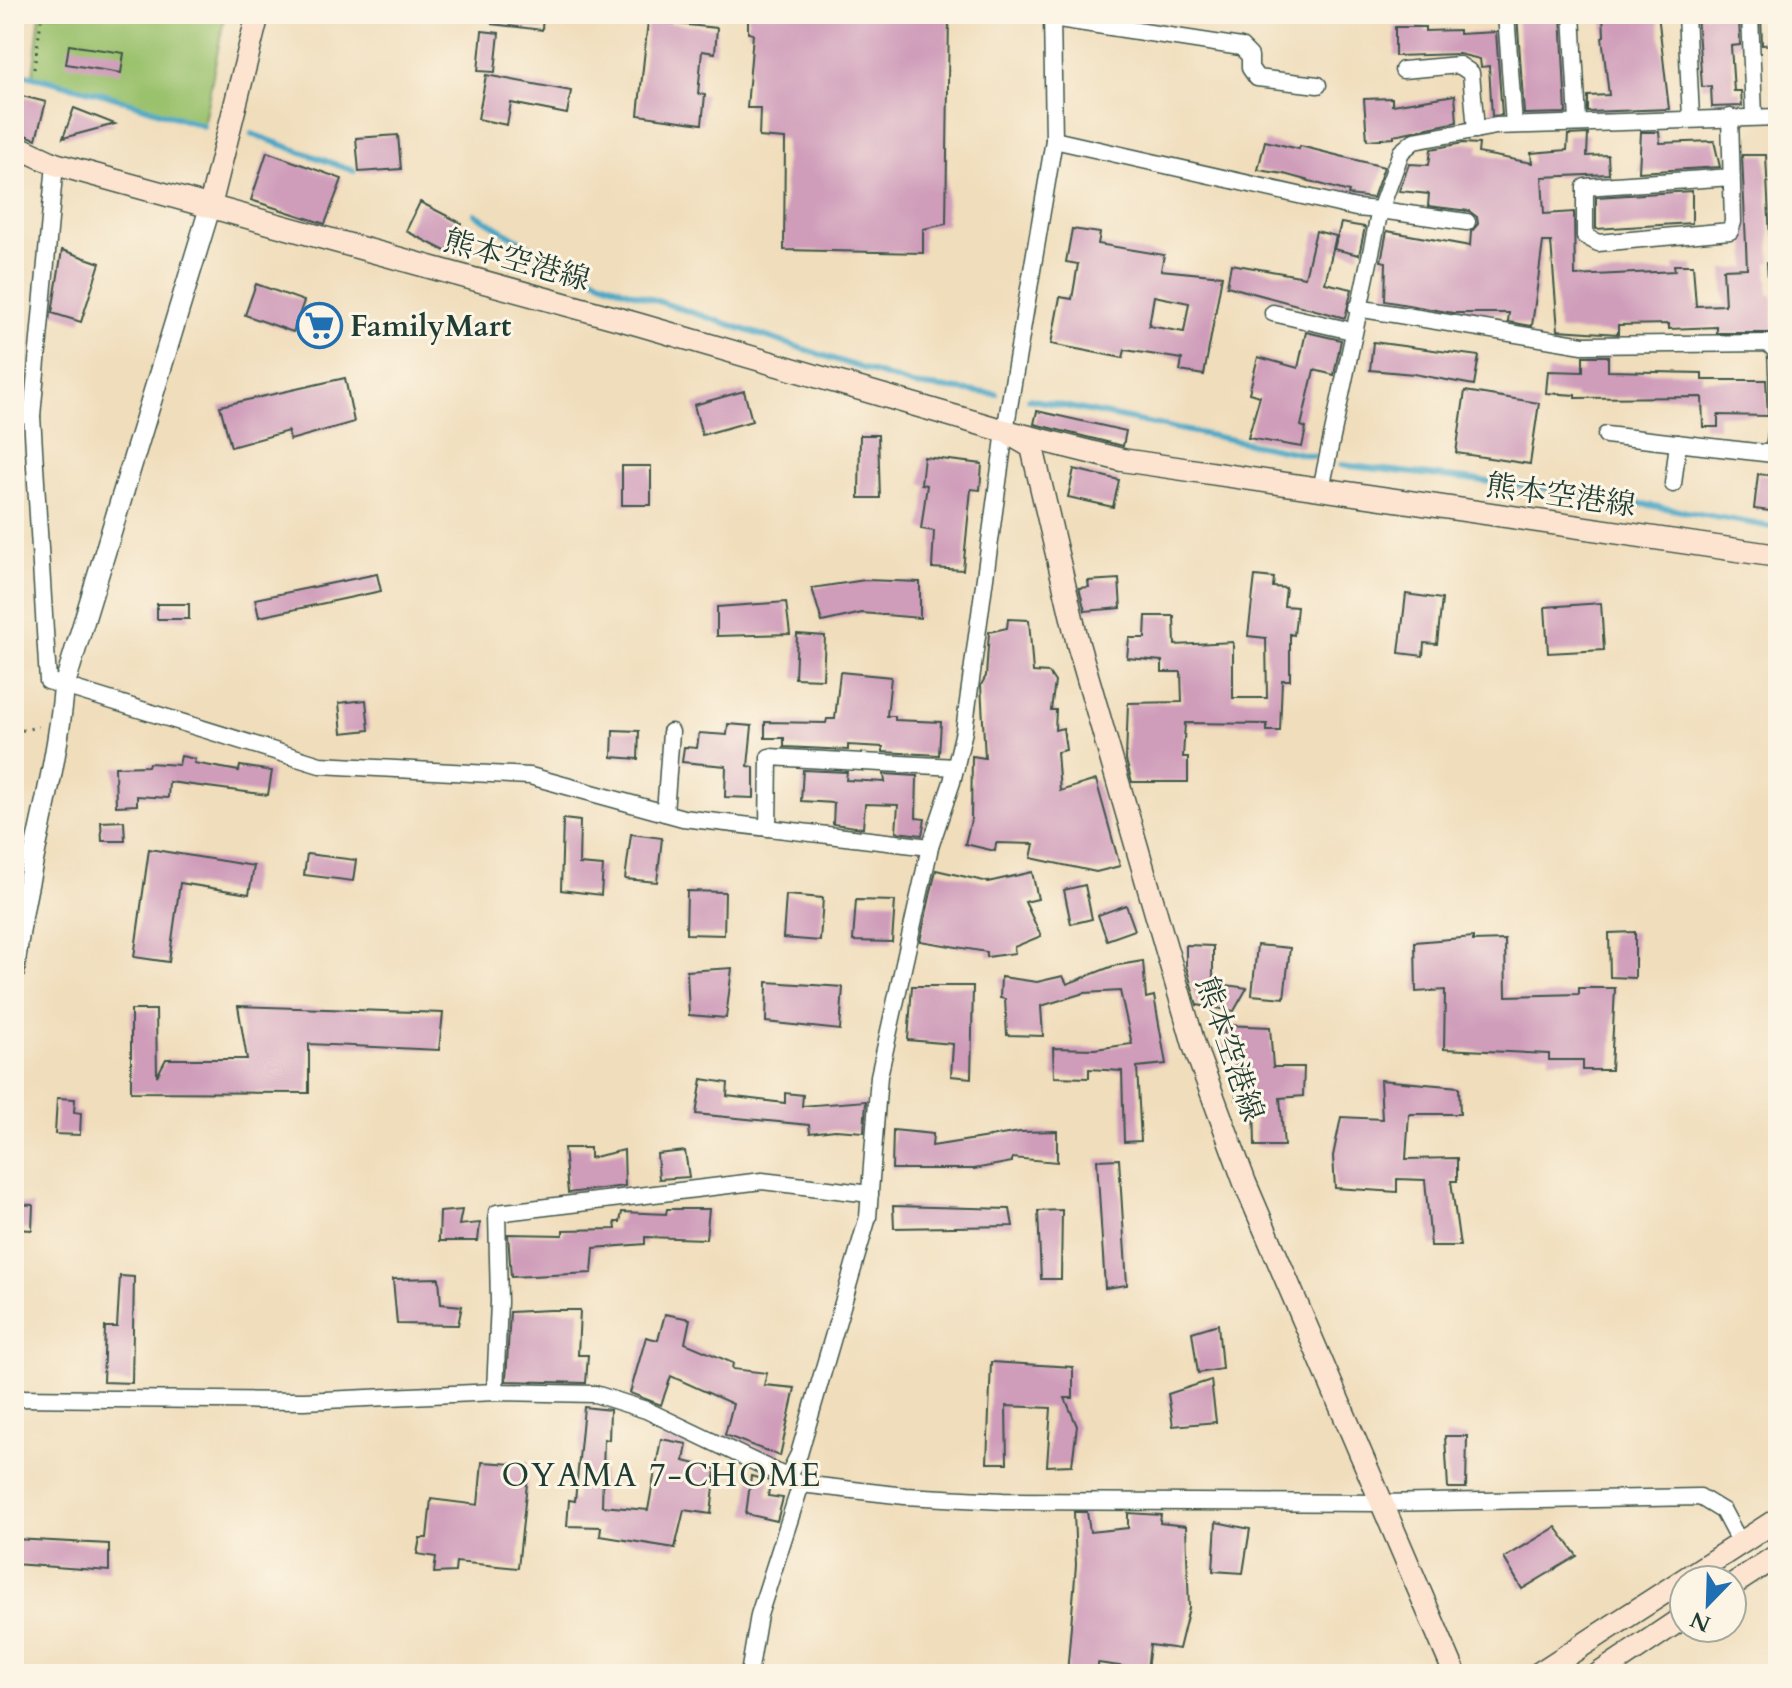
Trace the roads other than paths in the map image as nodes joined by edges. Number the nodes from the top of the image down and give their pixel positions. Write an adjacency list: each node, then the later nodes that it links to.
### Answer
1 (258, 14): 20 (main road)
2 (1506, 14): 14 (street)
3 (1572, 14): 13 (street)
4 (1686, 14): 12 (street)
5 (1750, 14): 9 (street)
6 (1052, 16): 8 (street); 16 (street)
7 (1403, 70): 15 (street)
8 (1318, 85)
9 (1754, 116): 10 (street); 11 (street)
10 (1730, 117): 12 (street); 19 (street)
11 (1778, 117)
12 (1691, 118): 13 (street)
13 (1578, 122): 14 (street)
14 (1514, 125): 15 (street)
15 (1476, 130): 21 (street)
16 (1054, 140): 21 (street); 30 (street)
17 (14, 145): 18 (main road, 熊本空港線)
18 (55, 164): 20 (main road, 熊本空港線); 28 (street)
19 (1732, 177): 19 (street)
20 (209, 210): 30 (main road, 熊本空港線); 36 (street)
21 (1380, 210): 22 (street); 23 (street)
22 (1467, 222)
23 (1357, 308): 25 (street); 26 (street)
24 (1273, 313): 25 (street)
25 (1352, 331): 34 (street)
26 (1778, 393)
27 (14, 414): 28 (street)
28 (32, 416): 36 (street)
29 (1778, 421): 32 (street)
30 (1005, 431): 34 (main road, 熊本空港線); 38 (street); 47 (main road, 熊本空港線)
31 (1606, 435): 32 (street)
32 (1678, 443): 33 (street)
33 (1673, 484)
34 (1321, 489): 35 (main road, 熊本空港線)
35 (1778, 556)
36 (64, 687): 39 (street); 42 (street)
37 (671, 732): 39 (street)
38 (956, 767): 40 (street); 41 (street)
39 (665, 813): 40 (street)
40 (768, 828): 41 (street)
41 (930, 847): 43 (street)
42 (14, 972)
43 (870, 1194): 44 (street); 46 (street)
44 (495, 1392): 45 (street); 46 (street)
45 (14, 1398)
46 (794, 1480): 47 (street); 53 (street)
47 (1380, 1503): 49 (street); 54 (main road, 熊本空港線)
48 (1778, 1519): 49 (main road)
49 (1740, 1543): 55 (main road)
50 (1778, 1555): 51 (main road)
51 (1748, 1575)
52 (1668, 1628): 56 (main road)
53 (749, 1674)
54 (1455, 1674)
55 (1538, 1674)
56 (1599, 1674)

